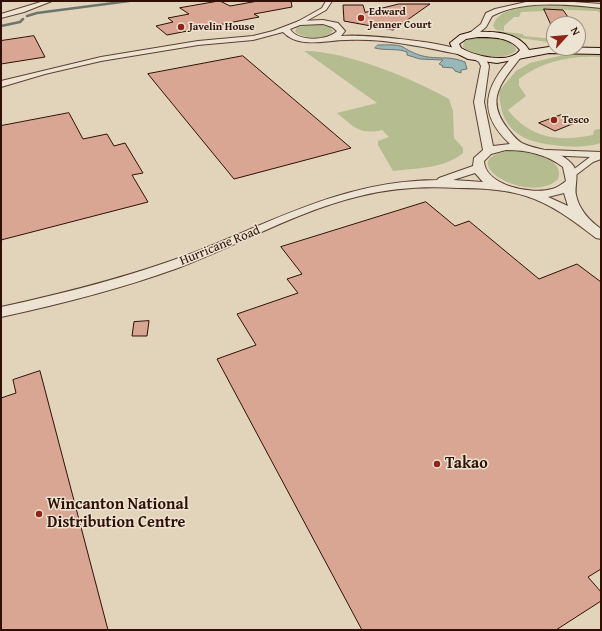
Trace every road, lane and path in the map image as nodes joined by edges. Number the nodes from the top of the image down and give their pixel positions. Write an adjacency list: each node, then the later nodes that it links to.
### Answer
1 (50, 1): 8 (street)
2 (325, 1): 4 (street)
3 (336, 1): 4 (street)
4 (329, 2): 7 (street)
5 (571, 2): 6 (street); 11 (street)
6 (601, 6)
7 (324, 9): 9 (street); 10 (street)
8 (1, 16)
9 (299, 23): 10 (street); 12 (street)
10 (333, 24): 18 (street); 19 (street)
11 (485, 24): 13 (street); 14 (street)
12 (287, 30): 15 (street); 17 (street)
13 (471, 35): 14 (main road); 19 (main road)
14 (498, 36): 16 (main road)
15 (253, 38): 17 (street); 27 (street)
16 (508, 38): 20 (main road); 25 (main road)
17 (306, 40): 18 (street)
18 (324, 40): 24 (street)
19 (457, 40): 24 (main road)
20 (546, 44)
21 (586, 46): 22 (main road)
22 (601, 46)
23 (601, 51): 25 (main road)
24 (462, 53): 26 (main road)
25 (520, 55): 26 (main road); 28 (street)
26 (476, 58): 29 (street)
27 (1, 84)
28 (520, 147): 29 (street); 30 (street)
29 (489, 151): 31 (street)
30 (547, 153): 32 (street); 32 (street)
31 (478, 168): 33 (street, Hurricane Road); 34 (street)
32 (572, 178): 35 (street); 36 (street)
33 (438, 182): 34 (street, Hurricane Road); 38 (street, Hurricane Road)
34 (499, 186): 35 (street)
35 (525, 194): 36 (street)
36 (582, 219): 37 (street)
37 (601, 235)
38 (1, 312)

